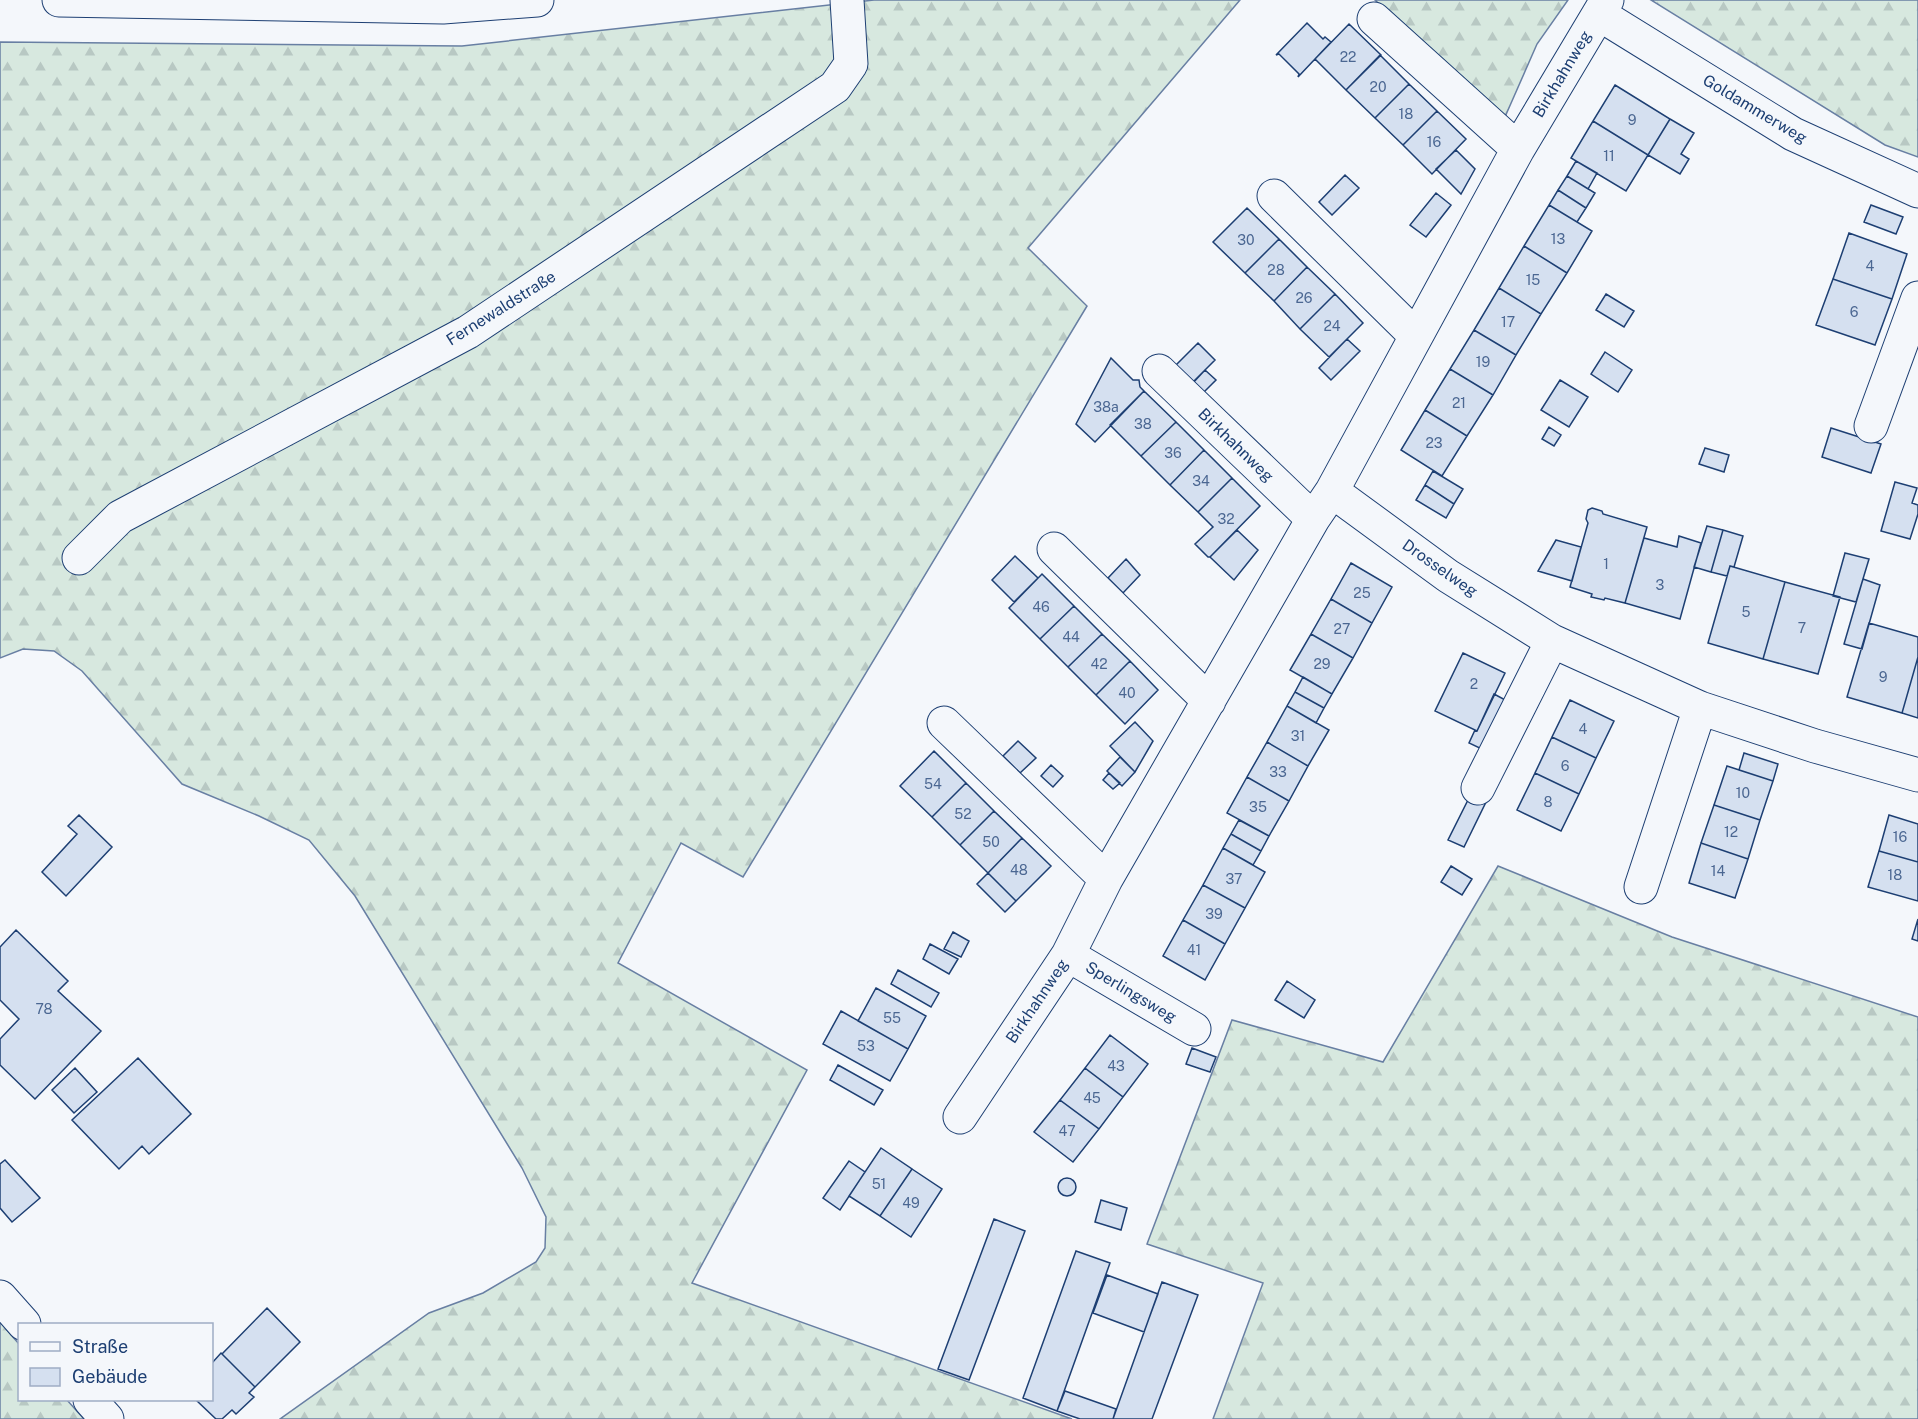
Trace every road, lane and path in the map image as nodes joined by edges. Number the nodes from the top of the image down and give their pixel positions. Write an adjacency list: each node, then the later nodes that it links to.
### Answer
1 (59, 0): 2 (street)
2 (537, 0)
3 (847, 0): 16 (street, Fernewaldstraße)
4 (1603, 7): 6 (street, Birkhahnweg); 7 (street, Goldammerweg)
5 (1374, 19): 6 (street)
6 (1518, 149): 10 (street, Birkhahnweg)
7 (1918, 190)
8 (1274, 196): 10 (street)
9 (1918, 298): 12 (street)
10 (1415, 335): 13 (street, Birkhahnweg)
11 (1159, 371): 14 (street, Birkhahnweg)
12 (1871, 426)
13 (1332, 490): 14 (street, Birkhahnweg); 17 (street, Drosselweg)
14 (1313, 519): 18 (street, Birkhahnweg)
15 (1054, 549): 18 (street)
16 (79, 558)
17 (1552, 641): 19 (street, Drosselweg); 22 (street)
18 (1209, 701): 23 (street, Birkhahnweg)
19 (1700, 708): 21 (street, Drosselweg); 24 (street)
20 (944, 723): 23 (street)
21 (1918, 775)
22 (1478, 788)
23 (1106, 879): 25 (street, Birkhahnweg)
24 (1641, 886)
25 (1068, 955): 26 (street, Sperlingsweg); 27 (street, Birkhahnweg)
26 (1194, 1029)
27 (960, 1117)
28 (0, 1297): 29 (street)
29 (23, 1323)
30 (91, 1401): 31 (street)
31 (107, 1419)

